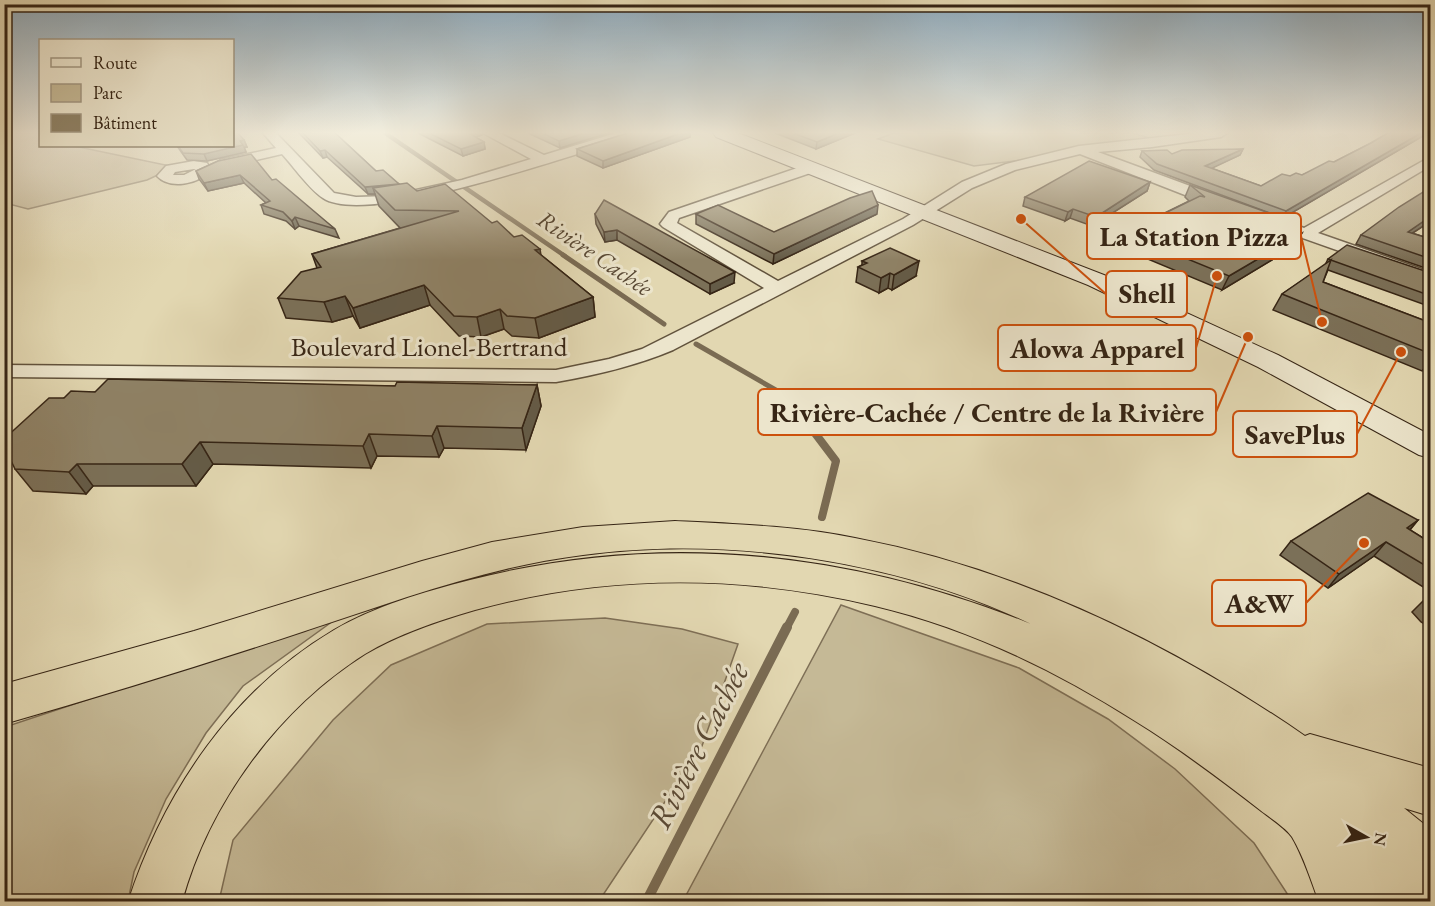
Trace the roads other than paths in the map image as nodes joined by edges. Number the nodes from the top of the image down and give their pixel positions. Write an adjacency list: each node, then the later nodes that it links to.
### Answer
1 (309, 175): 2 (street)
2 (491, 175)
3 (790, 175): 11 (street)
4 (830, 175): 8 (street)
5 (988, 175): 8 (street, Boulevard Lionel-Bertrand)
6 (1146, 175): 9 (street)
7 (1405, 175): 9 (street)
8 (923, 211): 11 (street, Boulevard Lionel-Bertrand); 13 (street)
9 (1307, 233): 10 (street)
10 (1431, 278)
11 (777, 288): 12 (street, Boulevard Lionel-Bertrand)
12 (4, 371)
13 (1431, 448)
14 (4, 704): 15 (highway)
15 (1291, 752): 16 (highway); 18 (highway)
16 (1431, 792)
17 (1306, 814): 19 (highway); 20 (highway); 21 (highway)
18 (1431, 861)
19 (154, 902)
20 (1347, 902)
21 (1414, 902)

